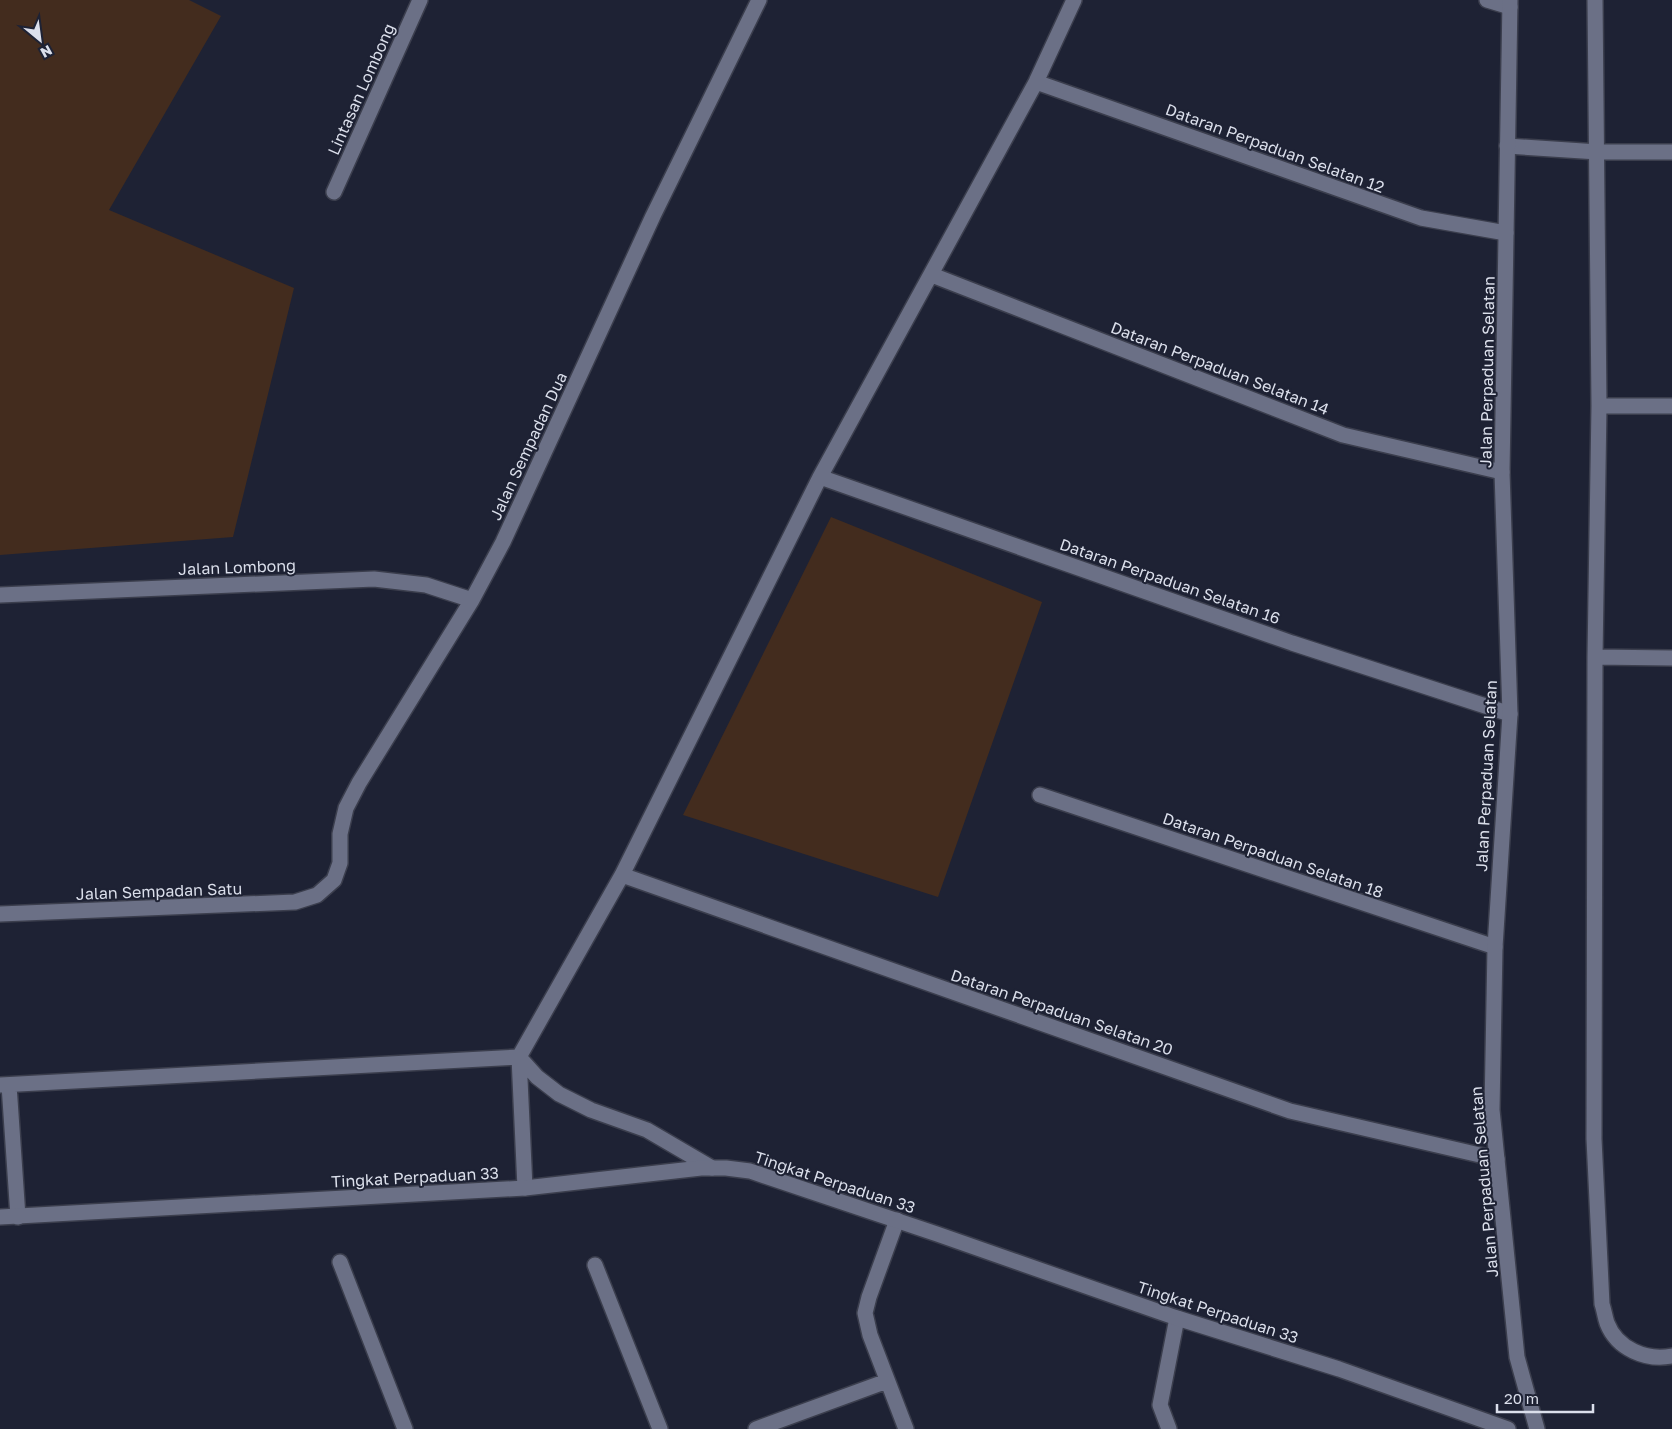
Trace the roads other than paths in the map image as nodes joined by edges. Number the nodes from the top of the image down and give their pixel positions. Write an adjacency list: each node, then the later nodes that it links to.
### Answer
1 (420, 0): 11 (street, Lintasan Lombong)
2 (758, 0): 19 (street, Jalan Sempadan Dua)
3 (1074, 0): 7 (street)
4 (1487, 0): 6 (street)
5 (1595, 0): 9 (street)
6 (1510, 4): 8 (street, Jalan Perpaduan Selatan)
7 (1036, 82): 12 (street, Dataran Perpaduan Selatan 12); 13 (street)
8 (1508, 146): 9 (street); 12 (street, Jalan Perpaduan Selatan)
9 (1598, 152): 10 (street); 14 (street)
10 (1672, 152)
11 (334, 192)
12 (1506, 233): 16 (street, Jalan Perpaduan Selatan)
13 (932, 274): 16 (street, Dataran Perpaduan Selatan 14); 17 (street)
14 (1598, 406): 15 (street); 20 (street)
15 (1672, 406)
16 (1502, 472): 22 (street, Jalan Perpaduan Selatan)
17 (820, 477): 22 (street, Dataran Perpaduan Selatan 16); 24 (street)
18 (0, 594): 19 (street, Jalan Lombong)
19 (472, 600): 25 (street, Jalan Sempadan Dua)
20 (1596, 657): 21 (street); 39 (street)
21 (1672, 658)
22 (1510, 714): 27 (street, Jalan Perpaduan Selatan)
23 (1040, 795): 27 (street, Dataran Perpaduan Selatan 18)
24 (622, 875): 28 (street); 30 (street, Dataran Perpaduan Selatan 20)
25 (317, 895): 26 (street, Jalan Sempadan Satu)
26 (0, 914)
27 (1494, 947): 30 (street, Jalan Perpaduan Selatan)
28 (519, 1057): 29 (street); 31 (street); 32 (street)
29 (5, 1085): 34 (street)
30 (1497, 1159): 47 (street, Jalan Perpaduan Selatan)
31 (712, 1168): 32 (street, Tingkat Perpaduan 33); 35 (street, Tingkat Perpaduan 33)
32 (525, 1188): 34 (street, Tingkat Perpaduan 33)
33 (0, 1217): 34 (street, Tingkat Perpaduan 33)
34 (18, 1217)
35 (897, 1220): 38 (street, Tingkat Perpaduan 33); 40 (street)
36 (340, 1262): 41 (street)
37 (594, 1265): 42 (street)
38 (1177, 1318): 45 (street); 46 (street, Tingkat Perpaduan 33)
39 (1672, 1356)
40 (887, 1381): 43 (street); 44 (street)
41 (405, 1429)
42 (660, 1429)
43 (756, 1429)
44 (906, 1429)
45 (1169, 1429)
46 (1508, 1429)
47 (1537, 1429)

